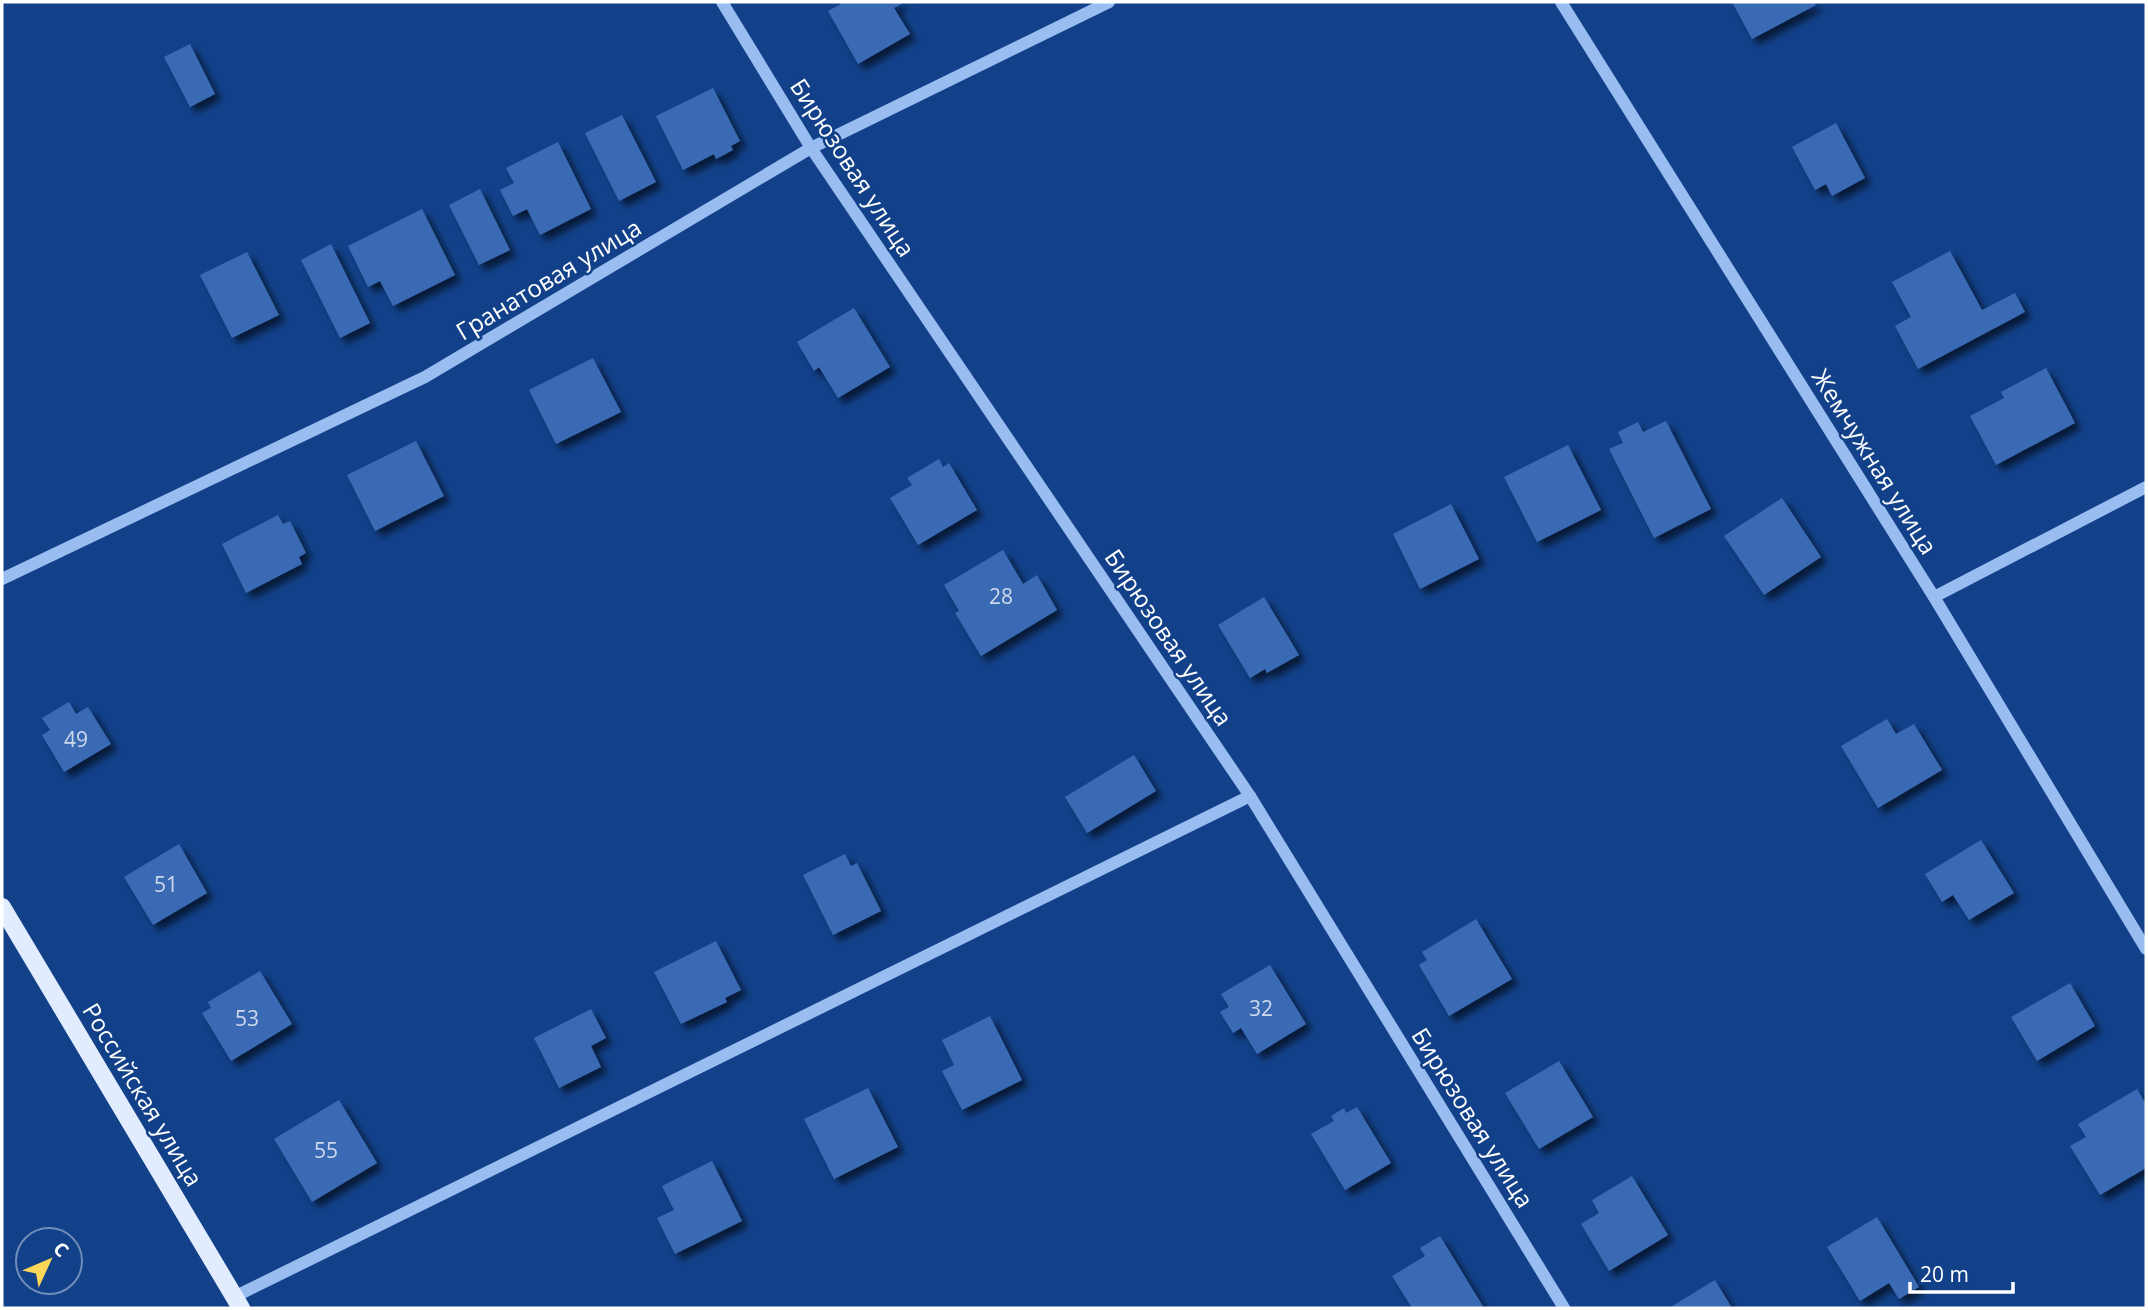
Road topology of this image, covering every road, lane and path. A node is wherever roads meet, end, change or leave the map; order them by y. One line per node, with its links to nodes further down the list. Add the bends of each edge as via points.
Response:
1 (722, 2): 4 (street, Бирюзовая улица)
2 (1109, 2): 4 (street, Гранатовая улица)
3 (1561, 2): 7 (street, Жемчужная улица)
4 (811, 148): 6 (street, Гранатовая улица, via 425,377); 8 (street, Бирюзовая улица)
5 (2146, 487): 7 (street)
6 (2, 579)
7 (1934, 597): 10 (street, Жемчужная улица)
8 (1250, 796): 11 (street); 12 (street, Бирюзовая улица)
9 (2, 907): 11 (main road, Российская улица)
10 (2146, 949)
11 (237, 1303)
12 (1564, 1308)

